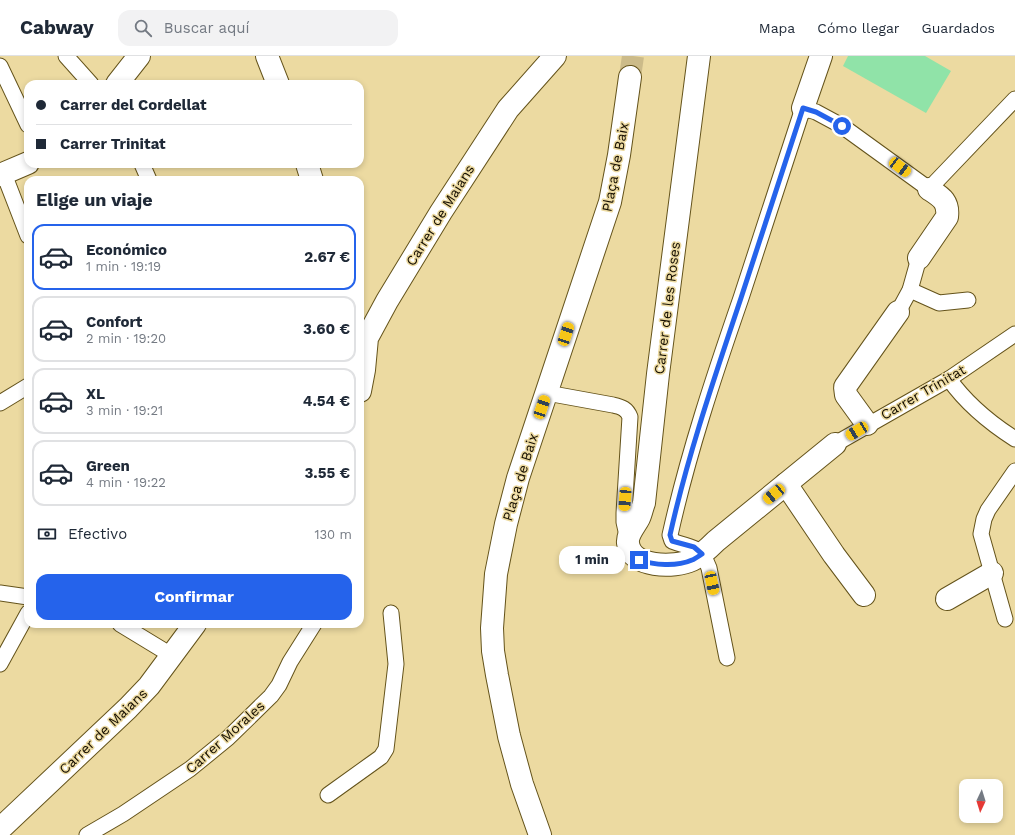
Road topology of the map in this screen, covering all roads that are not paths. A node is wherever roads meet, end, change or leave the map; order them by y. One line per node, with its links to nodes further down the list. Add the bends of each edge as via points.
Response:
1 (66, 56): 9 (lane)
2 (139, 56): 10 (street)
3 (267, 56): 11 (street)
4 (555, 56): 23 (street, Carrer de Maians, via 508,109 387,301)
5 (699, 56): 34 (street, Carrer de les Roses, via 644,503 632,530)
6 (821, 56): 13 (street)
7 (0, 66): 14 (lane)
8 (630, 77): 27 (street, Plaça de Baix, via 620,156 610,202)
9 (87, 80)
10 (120, 80)
11 (276, 80)
12 (1015, 99): 17 (lane)
13 (803, 108): 17 (lane, via 842,126); 35 (lane, via 722,351 670,535 672,541 694,547)
14 (24, 117)
15 (24, 165): 16 (street)
16 (2, 174): 18 (lane)
17 (929, 188): 19 (street, via 946,203 947,217)
18 (24, 226)
19 (919, 258): 20 (lane)
20 (910, 290): 21 (lane, via 939,303); 22 (lane)
21 (968, 300)
22 (898, 312): 29 (street, via 845,387 846,395)
23 (364, 327)
24 (1015, 334): 25 (lane, Carrer Trinitat)
25 (949, 379): 29 (lane, Carrer Trinitat); 30 (lane, via 966,400)
26 (24, 388): 28 (lane)
27 (547, 393): 34 (lane, via 613,405 628,412 630,417 624,522); 53 (street, Plaça de Baix, via 518,478 506,524 496,574 492,628 496,675 509,736)
28 (0, 403)
29 (867, 424): 31 (lane, Carrer Trinitat)
30 (1015, 439)
31 (835, 444): 33 (street, Carrer Trinitat)
32 (1015, 471): 36 (lane, via 988,510 982,528 982,540)
33 (786, 484): 35 (street, Carrer Trinitat); 38 (street)
34 (630, 548): 35 (street, Carrer Trinitat, via 639,560 648,563 669,564 692,560)
35 (702, 554): 48 (lane, via 709,568)
36 (992, 573): 40 (street); 42 (lane)
37 (0, 593): 39 (lane)
38 (864, 595)
39 (24, 596)
40 (947, 599)
41 (392, 613): 50 (lane, via 396,664 386,749 381,757)
42 (1005, 618)
43 (24, 620): 49 (lane)
44 (127, 628): 47 (lane)
45 (192, 628): 47 (street, Carrer de Maians)
46 (311, 628): 52 (lane, Carrer Morales, via 271,696 228,738 190,770)
47 (171, 655): 51 (street, Carrer de Maians, via 149,686 128,708)
48 (728, 658)
49 (0, 664)
50 (328, 795)
51 (0, 829)
52 (87, 835)
53 (540, 835)

